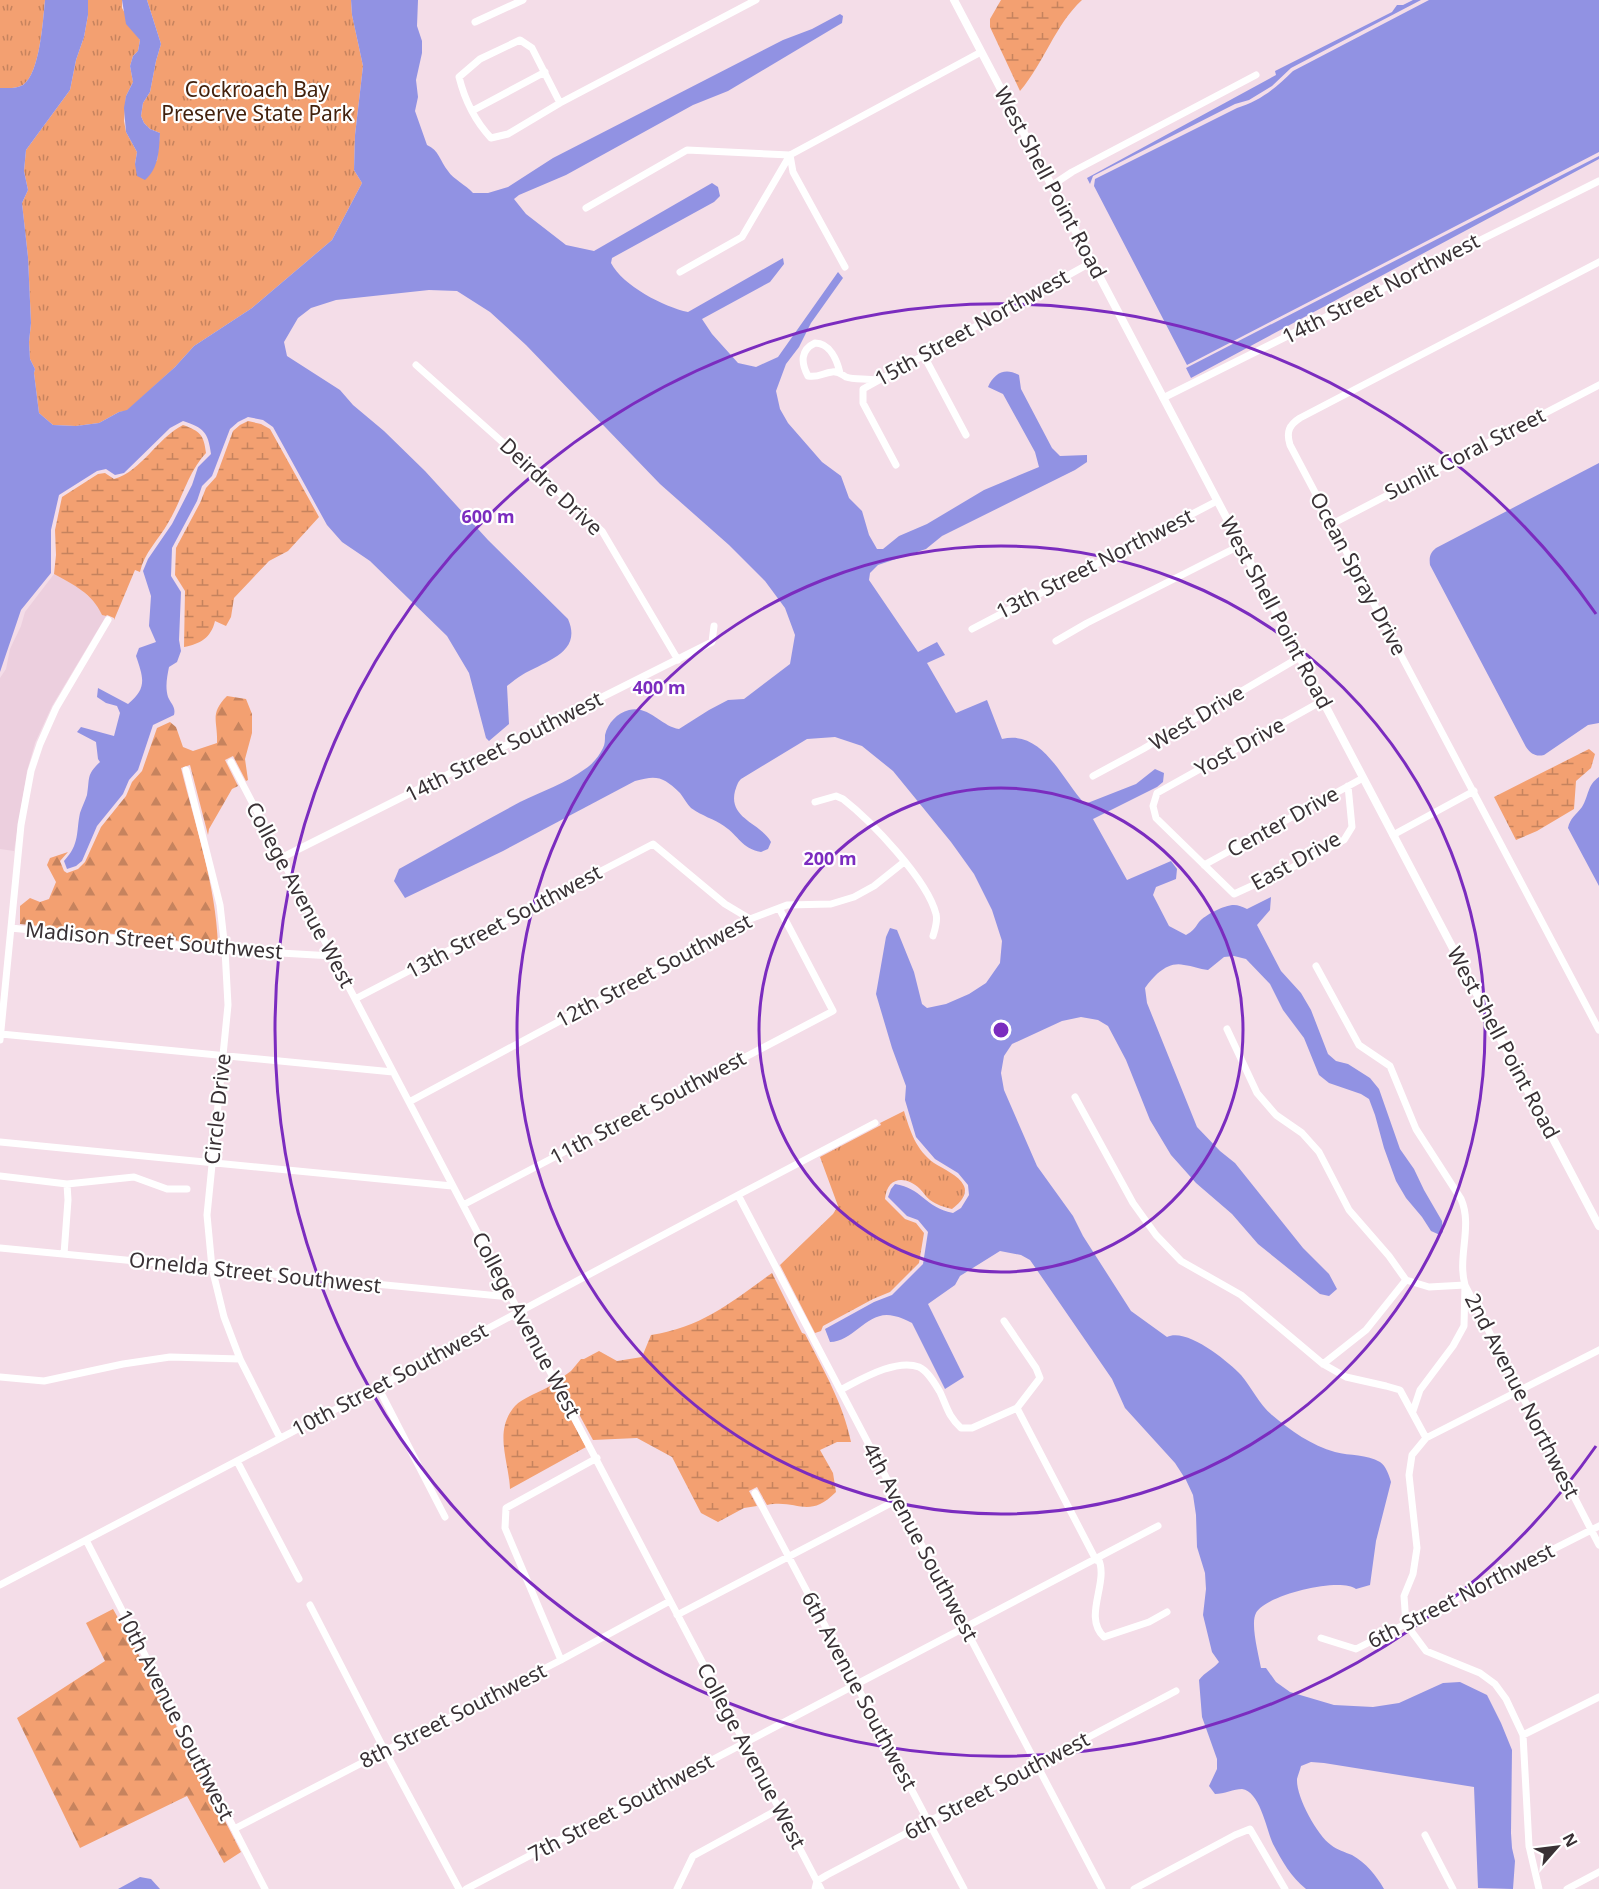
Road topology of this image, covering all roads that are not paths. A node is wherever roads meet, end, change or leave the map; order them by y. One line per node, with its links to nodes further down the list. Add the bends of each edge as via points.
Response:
1 (523, 0): 4 (street)
2 (756, 0): 8 (street)
3 (954, 0): 5 (street, West Shell Point Road)
4 (475, 22)
5 (981, 52): 10 (street); 12 (street, West Shell Point Road)
6 (545, 72): 8 (street); 9 (street); 9 (street, via 532,48 520,40 480,59 459,77)
7 (1256, 75): 12 (street)
8 (560, 103): 9 (street, via 508,134 491,138)
9 (472, 111)
10 (790, 155): 14 (street, via 687,150); 17 (street, via 793,172); 18 (street, via 742,237)
11 (1597, 182): 13 (street); 24 (street, 14th Street Northwest)
12 (1051, 186): 15 (street, West Shell Point Road)
13 (1599, 191)
14 (586, 208)
15 (1092, 262): 19 (street, 15th Street Northwest); 24 (street, West Shell Point Road)
16 (1599, 262): 28 (street, Ocean Spray Drive, via 1291,424 1287,435 1290,445)
17 (845, 267)
18 (680, 272)
19 (924, 356): 22 (street, 15th Street Northwest); 25 (street)
20 (416, 365): 35 (street, Deirdre Drive, via 602,531)
21 (840, 373): 21 (street, via 808,376 803,368 807,348 815,343 824,345 835,358); 22 (street, via 848,378)
22 (876, 380): 26 (street, 15th Street Northwest, via 863,389 863,403)
23 (1599, 385): 28 (street, Sunlit Coral Street)
24 (1163, 398): 27 (street, West Shell Point Road)
25 (966, 435)
26 (896, 465)
27 (1217, 501): 29 (street, West Shell Point Road); 32 (street, 13th Street Northwest)
28 (1332, 524): 42 (street, Ocean Spray Drive)
29 (1241, 544): 33 (street); 34 (street, West Shell Point Road)
30 (108, 620): 50 (street, via 39,744 21,825)
31 (714, 626): 35 (street, 14th Street Southwest, via 712,642)
32 (972, 629)
33 (1056, 641)
34 (1300, 657): 36 (street, West Shell Point Road); 39 (street, West Drive)
35 (678, 660): 45 (street, 14th Street Southwest)
36 (1322, 701): 40 (street, West Shell Point Road); 47 (street, Yost Drive, via 1157,793 1153,806 1156,818)
37 (231, 762): 45 (street, College Avenue West)
38 (186, 770): 52 (street, Circle Drive, via 220,905)
39 (1093, 776)
40 (1363, 778): 41 (street, Center Drive); 44 (street, West Shell Point Road)
41 (1348, 786): 47 (street, Center Drive); 47 (street, East Drive, via 1352,827 1344,840 1234,894)
42 (1474, 791): 44 (street); 57 (street, Ocean Spray Drive)
43 (815, 802): 46 (street, via 836,796 843,799)
44 (1393, 835): 73 (street, West Shell Point Road)
45 (281, 858): 53 (street, College Avenue West)
46 (904, 862): 48 (street, 12th Street Southwest, via 854,897 831,904); 51 (street, via 932,902 937,920)
47 (1204, 865)
48 (779, 908): 49 (street, 12th Street Southwest); 72 (street, 11th Street Southwest, via 833,1011)
49 (750, 919): 55 (street, 13th Street Southwest, via 724,904 653,844); 63 (street, 12th Street Southwest)
50 (11, 928): 52 (street, Madison Street Southwest); 58 (street)
51 (933, 936)
52 (225, 950): 53 (street, Madison Street Southwest); 60 (street, Circle Drive, via 228,1005)
53 (333, 956): 55 (street, College Avenue West)
54 (1316, 966): 78 (street, 2nd Avenue Northwest, via 1359,1045 1390,1066 1416,1129 1461,1199 1466,1210 1462,1273)
55 (355, 999): 61 (street, College Avenue West)
56 (1227, 1029): 77 (street, via 1257,1093 1319,1152 1349,1210)
57 (1599, 1030)
58 (1, 1034): 59 (street); 60 (street)
59 (0, 1040)
60 (224, 1056): 61 (street); 66 (street, Circle Drive)
61 (393, 1072): 63 (street, College Avenue West)
62 (1075, 1097): 84 (street, via 1133,1203 1156,1235 1181,1261 1241,1295)
63 (409, 1102): 69 (street, College Avenue West)
64 (875, 1124): 71 (street, 10th Street Southwest)
65 (0, 1142): 66 (street)
66 (211, 1162): 69 (street); 76 (street, Circle Drive, via 207,1215)
67 (0, 1176): 68 (street)
68 (67, 1184): 70 (street, via 134,1177 167,1189); 75 (street)
69 (452, 1186): 72 (street, College Avenue West)
70 (187, 1189)
71 (738, 1195): 80 (street, 10th Street Southwest); 87 (street, 4th Avenue Southwest)
72 (463, 1205): 79 (street, College Avenue West)
73 (1599, 1226)
74 (0, 1248): 75 (street, Ornelda Street Southwest)
75 (64, 1254): 76 (street, Ornelda Street Southwest)
76 (212, 1268): 79 (street, Ornelda Street Southwest); 83 (street, Circle Drive)
77 (1406, 1280): 78 (street, via 1429,1287); 84 (street, via 1366,1330)
78 (1465, 1285): 88 (street, 2nd Avenue Northwest); 90 (street, via 1464,1326 1420,1390)
79 (511, 1297): 80 (street, College Avenue West)
80 (518, 1312): 86 (street, 10th Street Southwest); 93 (street, College Avenue West)
81 (1004, 1321): 89 (street, via 1040,1378)
82 (1599, 1350): 88 (street)
83 (240, 1359): 85 (street, via 170,1357 44,1381); 91 (street, Circle Drive)
84 (1323, 1364): 90 (street, via 1346,1377 1400,1390)
85 (0, 1377)
86 (378, 1388): 91 (street, 10th Street Southwest); 97 (street)
87 (840, 1390): 89 (street, via 877,1371 918,1367 927,1372 951,1419 961,1428 972,1428); 96 (street, 4th Avenue Southwest)
88 (1519, 1392): 92 (street); 100 (street, 2nd Avenue Northwest)
89 (1017, 1408): 104 (street)
90 (1413, 1411): 92 (street)
91 (280, 1438): 94 (street, 10th Street Southwest)
92 (1426, 1438): 111 (street, via 1412,1455 1410,1465 1417,1548 1404,1596)
93 (597, 1458): 107 (street, College Avenue West); 114 (street, via 506,1508 505,1528)
94 (237, 1461): 101 (street, 10th Street Southwest); 105 (street)
95 (755, 1493): 103 (street, 6th Avenue Southwest)
96 (897, 1500): 103 (street); 112 (street, 4th Avenue Southwest)
97 (446, 1517)
98 (1158, 1526): 104 (street, 7th Street Southwest)
99 (1599, 1526): 100 (street, 6th Street Northwest)
100 (1591, 1530): 102 (street, 2nd Avenue Northwest); 111 (street, 6th Street Northwest)
101 (86, 1540): 106 (street, 10th Street Southwest); 124 (street, 10th Avenue Southwest)
102 (1599, 1545)
103 (789, 1557): 110 (street); 115 (street, 6th Avenue Southwest)
104 (1097, 1559): 109 (street, via 1101,1568 1096,1622 1104,1636); 112 (street, 7th Street Southwest)
105 (299, 1579)
106 (0, 1585)
107 (670, 1601): 110 (street, College Avenue West); 114 (street, 8th Street Southwest)
108 (310, 1605): 120 (street)
109 (1167, 1612)
110 (677, 1615): 119 (street, College Avenue West)
111 (1406, 1624): 113 (street, 6th Street Northwest, via 1356,1649); 118 (street, via 1426,1652 1479,1673 1495,1684)
112 (966, 1628): 115 (street, 7th Street Southwest); 121 (street, 4th Avenue Southwest)
113 (1321, 1638)
114 (561, 1660): 120 (street, 8th Street Southwest)
115 (856, 1685): 119 (street, 7th Street Southwest); 123 (street, 6th Avenue Southwest)
116 (1176, 1691): 121 (street, 6th Street Southwest)
117 (1599, 1697): 118 (street)
118 (1523, 1735): 138 (street, via 1529,1846)
119 (744, 1743): 122 (street, College Avenue West); 130 (street, 7th Street Southwest)
120 (384, 1751): 124 (street, 8th Street Southwest); 129 (street)
121 (1037, 1765): 123 (street, 6th Street Southwest); 134 (street, 4th Avenue Southwest)
122 (779, 1809): 127 (street, College Avenue West); 131 (street, via 693,1856)
123 (928, 1822): 127 (street, 6th Street Southwest); 133 (street, 6th Avenue Southwest)
124 (234, 1829): 128 (street, 10th Avenue Southwest)
125 (1425, 1835): 137 (street)
126 (1599, 1872): 139 (street)
127 (816, 1885): 132 (street, College Avenue West)
128 (266, 1889)
129 (459, 1889)
130 (466, 1889)
131 (677, 1889)
132 (821, 1889)
133 (964, 1889)
134 (1102, 1889)
135 (1134, 1889): 136 (street, via 1250,1829)
136 (1285, 1889)
137 (1453, 1889)
138 (1539, 1889)
139 (1567, 1889)

